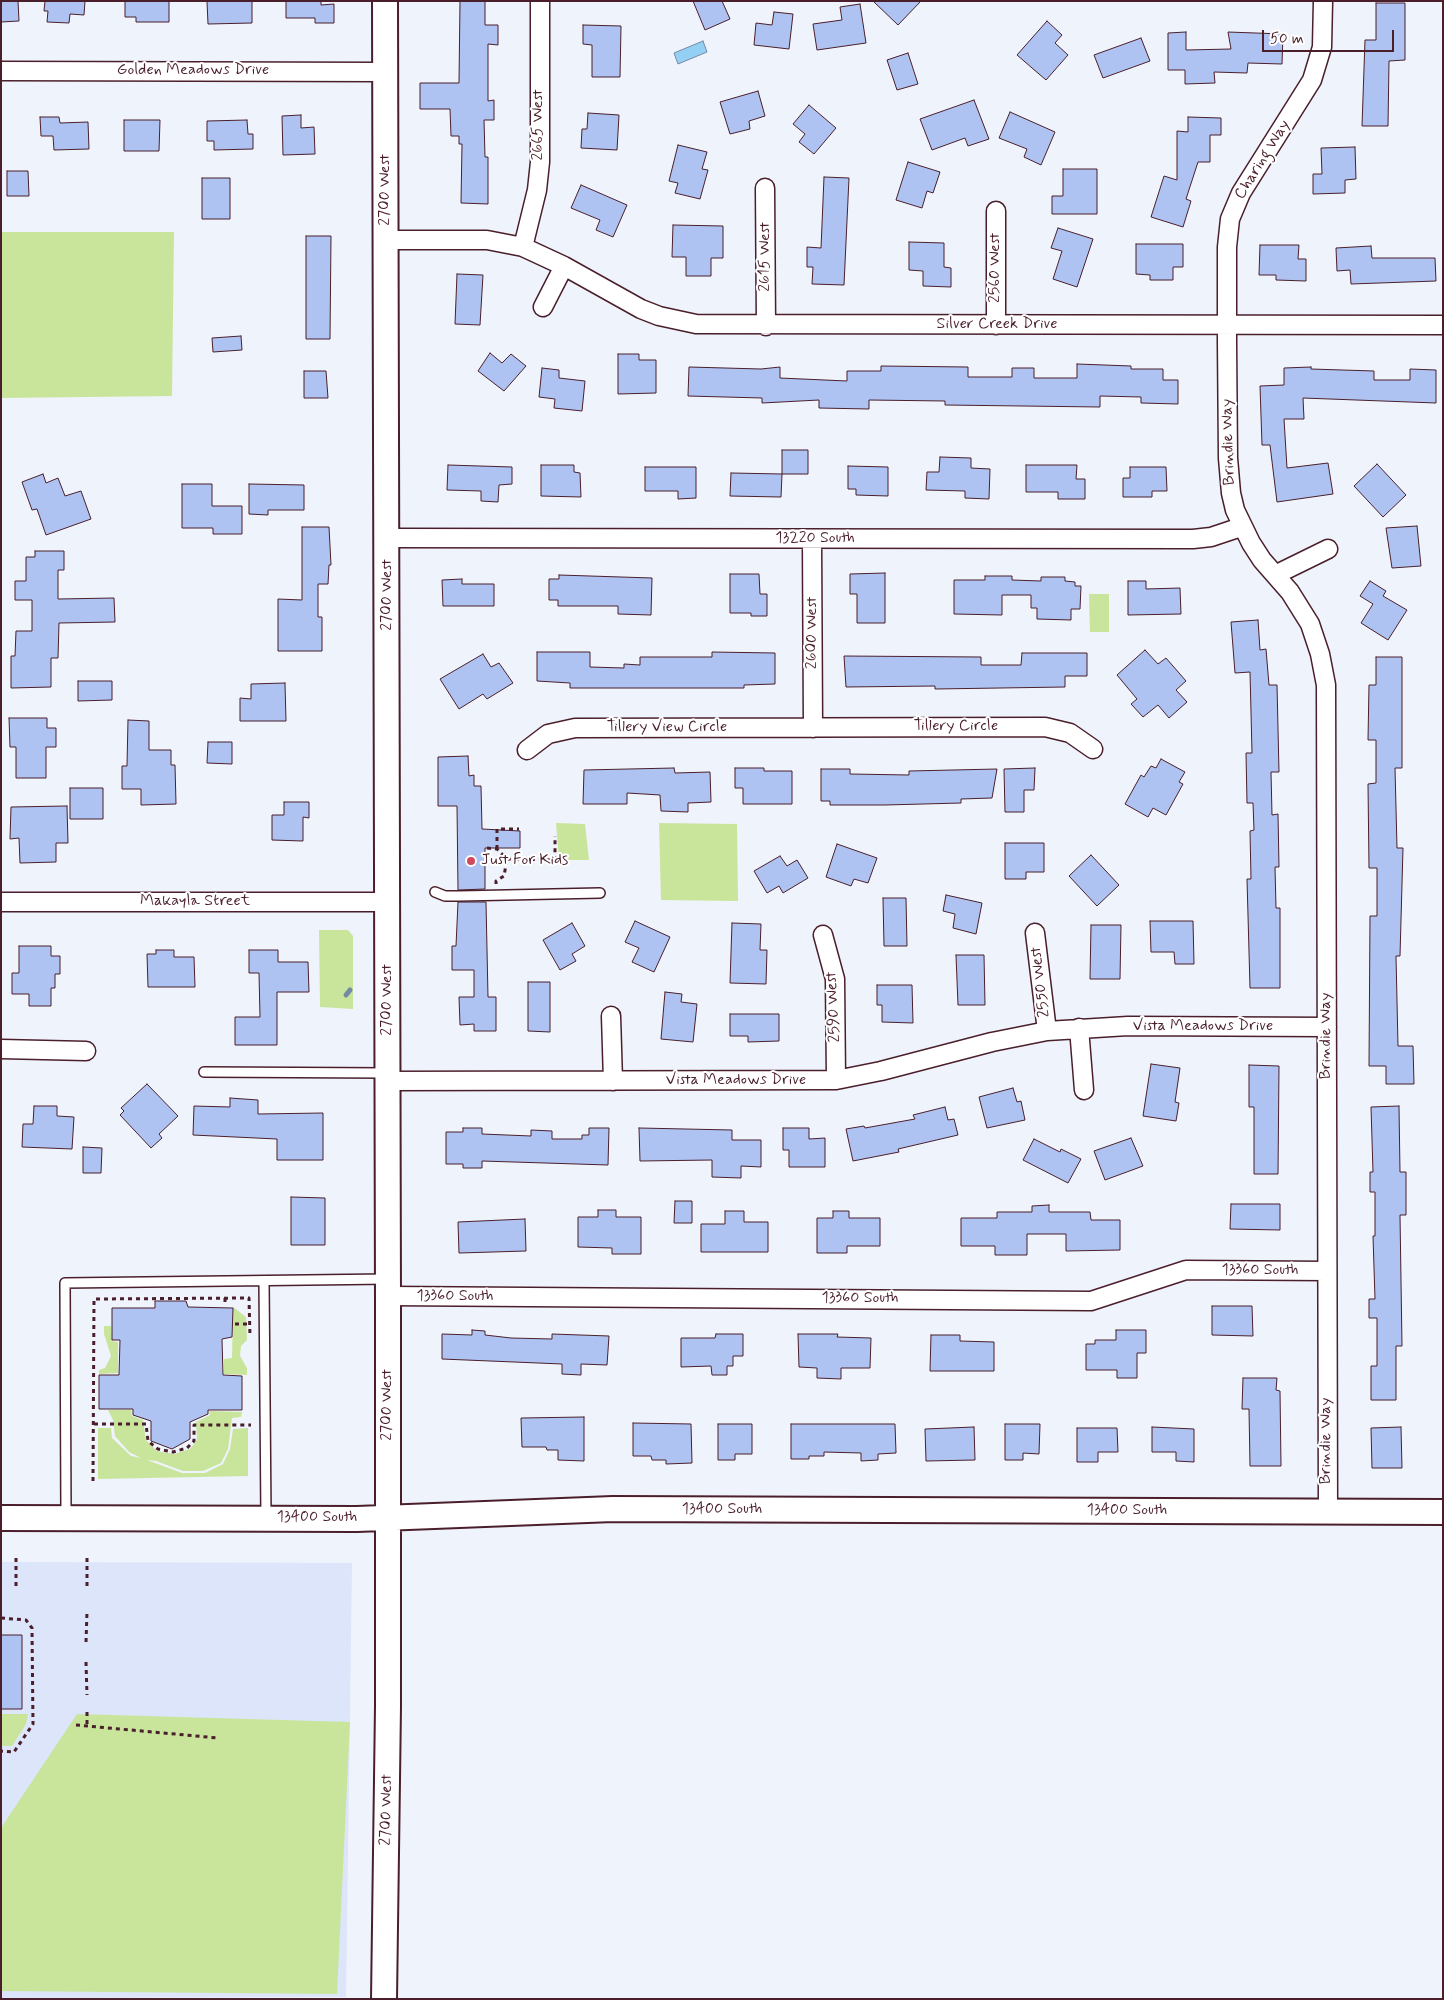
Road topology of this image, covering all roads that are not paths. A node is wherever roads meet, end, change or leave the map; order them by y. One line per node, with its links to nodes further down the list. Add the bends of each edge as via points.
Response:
1 (385, 1): 5 (main road, 2700 West)
2 (540, 1): 9 (street, 2665 West, via 540,162 537,190)
3 (1324, 1): 14 (street, Charing Way, via 1322,47 1312,80 1234,206 1228,233)
4 (1, 71): 5 (street, Golden Meadows Drive)
5 (385, 72): 8 (main road, 2700 West)
6 (766, 188): 13 (street, 2615 West)
7 (996, 210): 12 (street, 2560 West)
8 (386, 240): 9 (street, Silver Creek Drive, via 488,240); 17 (main road, 2700 West)
9 (523, 247): 10 (street, Silver Creek Drive)
10 (564, 266): 11 (street); 13 (street, Silver Creek Drive, via 624,301 659,316 696,324)
11 (543, 306)
12 (996, 325): 13 (street, Silver Creek Drive); 14 (street, Silver Creek Drive)
13 (766, 326)
14 (1227, 326): 15 (street, Silver Creek Drive); 16 (street, Brindie Way, via 1229,475)
15 (1443, 326)
16 (1241, 526): 18 (street, 13220 South, via 1194,539); 20 (street, Brindie Way)
17 (388, 538): 18 (street, 13220 South); 27 (main road, 2700 West)
18 (812, 539): 21 (street, 2600 West)
19 (1328, 549): 20 (street)
20 (1275, 575): 31 (street, Brindie Way, via 1306,618 1316,639 1324,670)
21 (814, 728): 22 (street, Tillery Circle, via 1045,727 1070,733); 23 (street, Tillery View Circle, via 575,728 548,734)
22 (1093, 749)
23 (527, 750)
24 (435, 892): 25 (lane, via 445,896)
25 (600, 893)
26 (1, 902): 27 (street, Makayla Street)
27 (388, 902): 37 (main road, 2700 West)
28 (1034, 933): 33 (street, 2550 West)
29 (823, 935): 38 (street, 2590 West, via 835,979)
30 (611, 1016): 39 (street)
31 (1327, 1027): 32 (street, Vista Meadows Drive); 41 (street, Brindie Way)
32 (1079, 1028): 33 (street, Vista Meadows Drive); 40 (street)
33 (1047, 1032): 38 (street, Vista Meadows Drive)
34 (1, 1049): 35 (street)
35 (86, 1052)
36 (204, 1072): 37 (lane)
37 (388, 1077): 39 (street, Vista Meadows Drive); 43 (main road, 2700 West)
38 (836, 1080): 39 (street, Vista Meadows Drive)
39 (613, 1081)
40 (1084, 1090)
41 (1327, 1271): 43 (street, 13360 South, via 1186,1270 1091,1300); 44 (street, Brindie Way)
42 (264, 1282): 43 (lane); 48 (lane, via 65,1283); 49 (lane)
43 (388, 1288): 46 (main road, 2700 West)
44 (1328, 1511): 45 (main road, 13400 South); 46 (main road, 13400 South, via 613,1509)
45 (1443, 1512)
46 (387, 1517): 49 (main road, 13400 South); 50 (main road, 2700 West)
47 (1, 1518): 48 (main road, 13400 South)
48 (66, 1518): 49 (main road, 13400 South)
49 (266, 1518)
50 (384, 1999)

